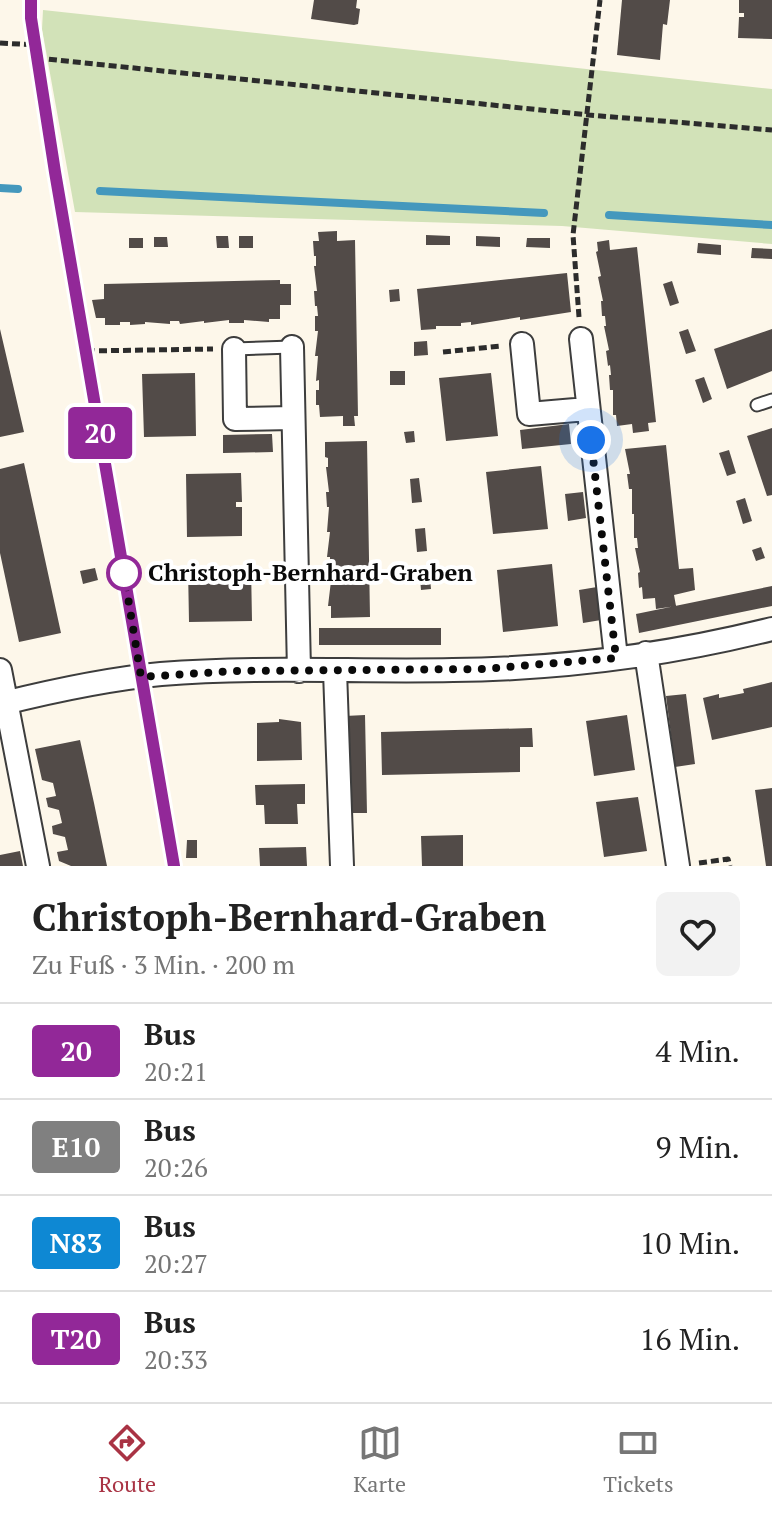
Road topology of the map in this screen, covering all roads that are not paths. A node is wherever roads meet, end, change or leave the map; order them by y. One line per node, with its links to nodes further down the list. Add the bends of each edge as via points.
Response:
1 (581, 339): 7 (street)
2 (522, 344): 7 (street, via 529,414)
3 (292, 347): 4 (lane); 8 (street)
4 (234, 349): 8 (street, via 235,419)
5 (772, 400): 6 (lane)
6 (757, 405)
7 (587, 409): 11 (street)
8 (292, 418): 13 (street)
9 (772, 629): 10 (street)
10 (646, 653): 11 (street); 16 (street)
11 (616, 658): 14 (street, via 512,668)
12 (0, 670): 15 (street)
13 (299, 671): 14 (street); 15 (street, via 141,677)
14 (335, 671): 18 (street)
15 (4, 703): 17 (street)
16 (688, 865)
17 (38, 866)
18 (342, 866)

